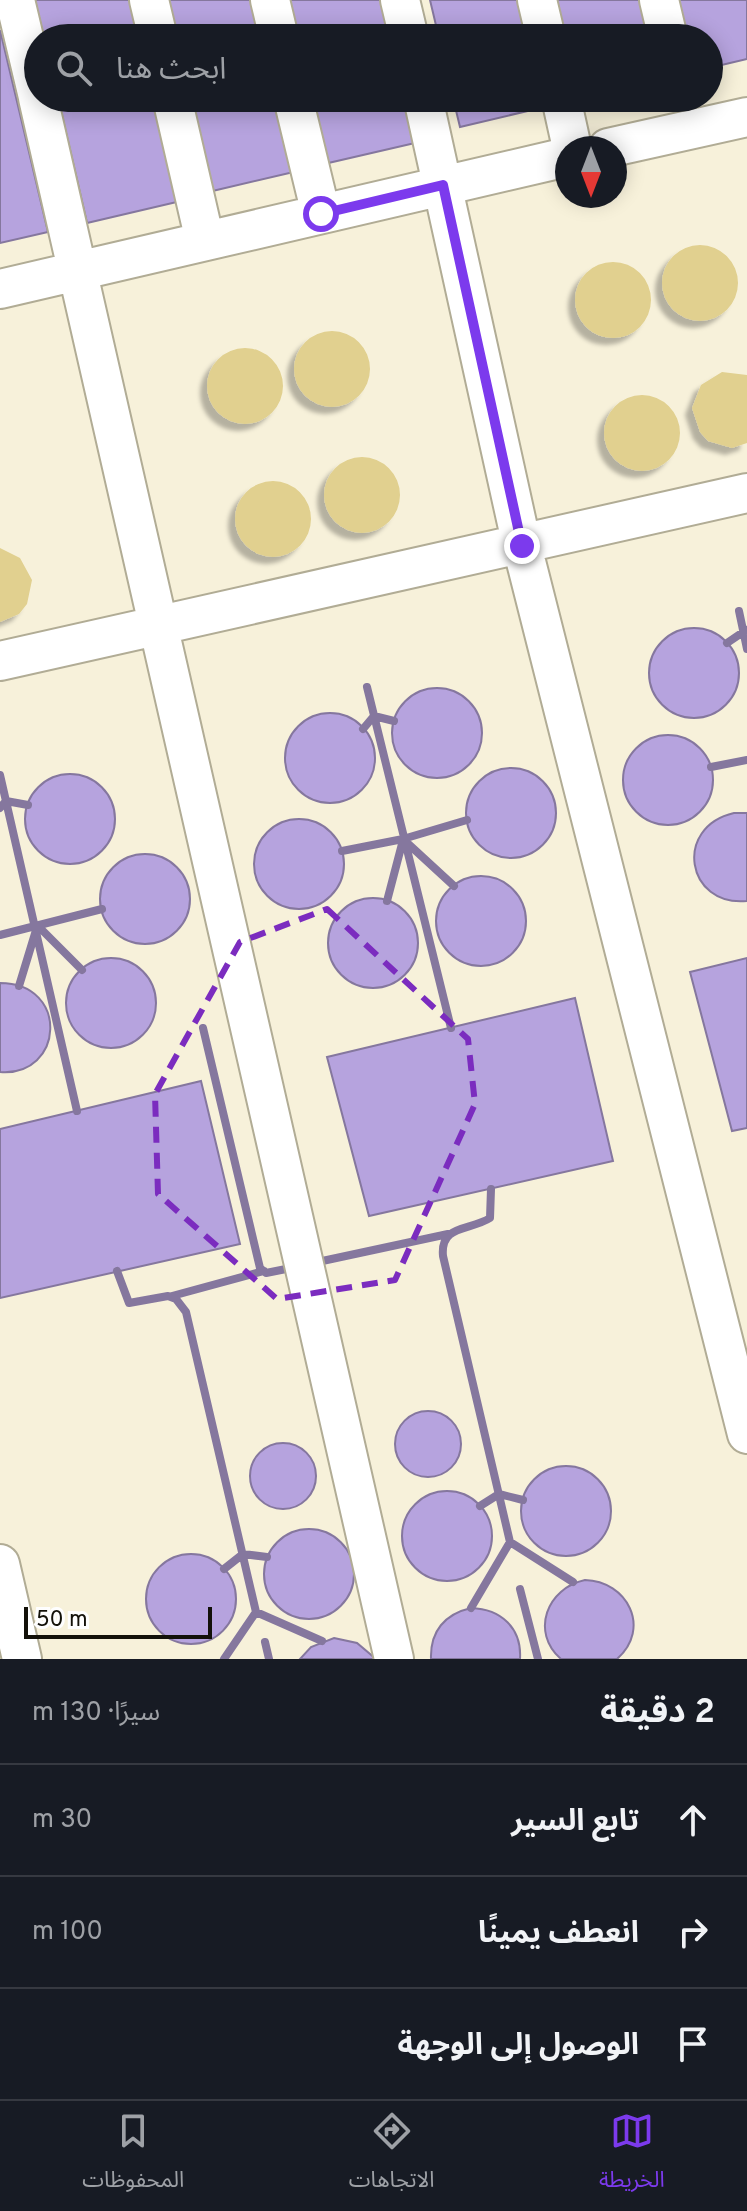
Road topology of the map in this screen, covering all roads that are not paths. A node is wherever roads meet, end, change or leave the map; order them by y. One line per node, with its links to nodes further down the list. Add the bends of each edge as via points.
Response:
1 (15, 0): 12 (lane)
2 (149, 0): 7 (lane)
3 (270, 0): 8 (lane)
4 (400, 0): 9 (lane)
5 (537, 0): 10 (lane)
6 (659, 0): 11 (lane)
7 (155, 24)
8 (276, 24)
9 (406, 24)
10 (543, 24)
11 (665, 24)
12 (24, 38)
13 (42, 112): 26 (lane)
14 (175, 112): 25 (lane)
15 (296, 112): 24 (lane)
16 (426, 112): 23 (lane)
17 (564, 112): 20 (lane)
18 (686, 114): 19 (lane); 21 (lane)
19 (747, 117)
20 (569, 136)
21 (627, 140)
22 (555, 160): 23 (lane)
23 (443, 185): 24 (lane); 29 (lane)
24 (321, 214): 25 (lane)
25 (205, 241): 26 (lane)
26 (79, 271): 27 (lane); 30 (lane)
27 (0, 289)
28 (747, 493): 29 (lane)
29 (522, 546): 30 (lane); 32 (lane)
30 (157, 625): 31 (lane); 35 (lane)
31 (0, 661)
32 (747, 1434)
33 (0, 1564): 34 (lane)
34 (22, 1659)
35 (394, 1659)

